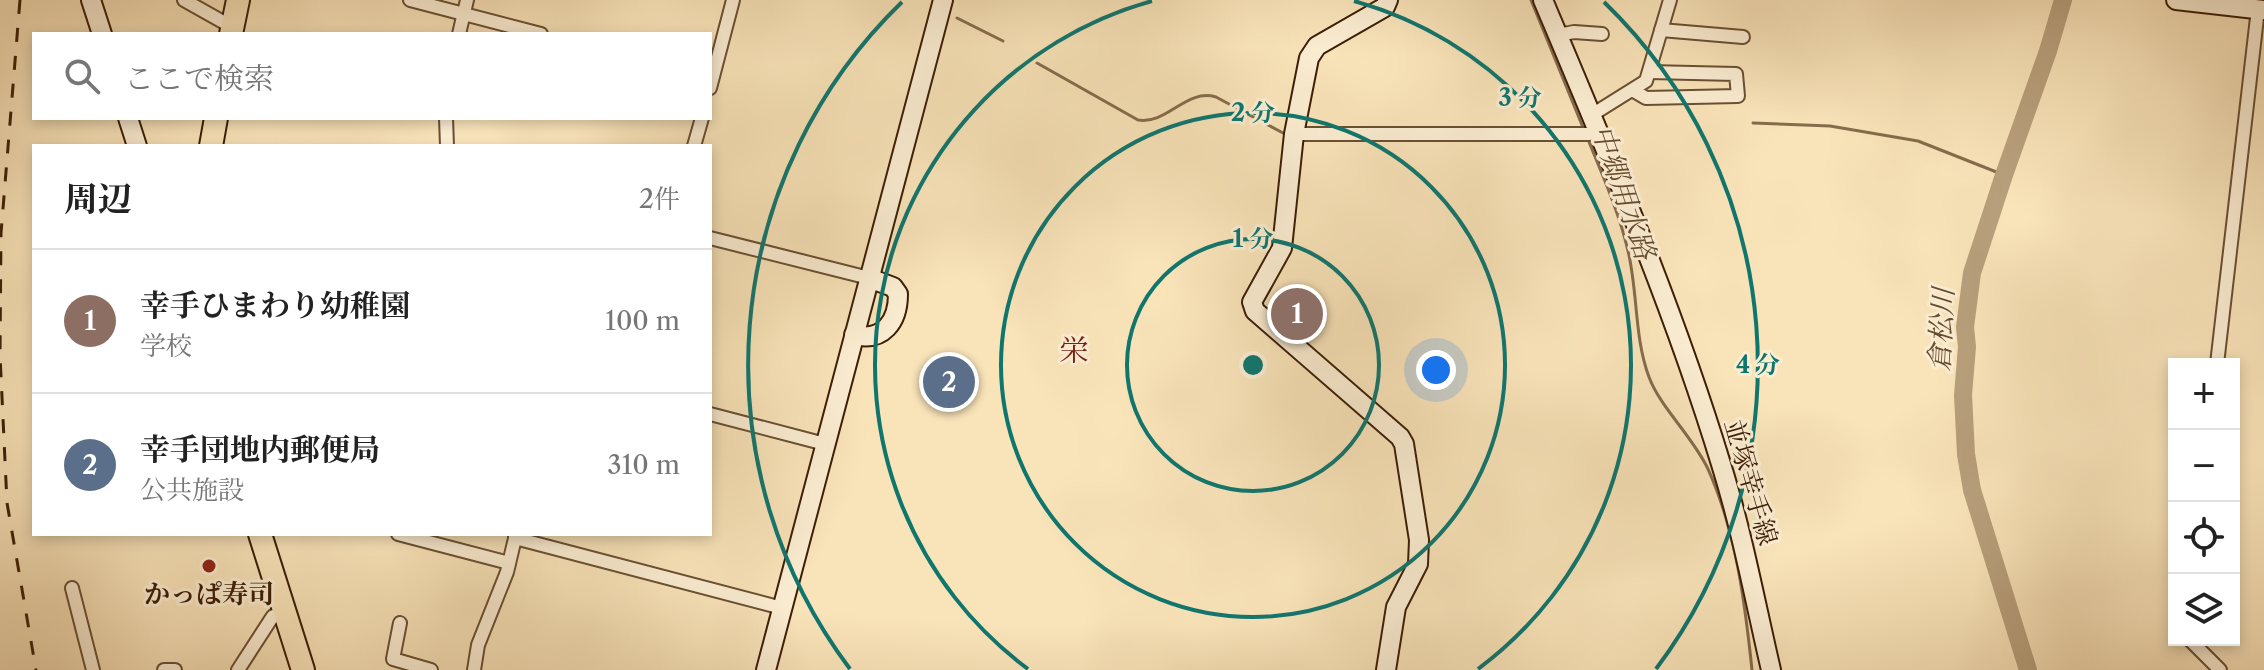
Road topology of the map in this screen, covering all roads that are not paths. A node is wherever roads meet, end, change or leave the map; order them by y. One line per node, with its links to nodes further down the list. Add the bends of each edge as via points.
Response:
1 (91, 0): 16 (street)
2 (184, 0): 14 (street)
3 (238, 0): 14 (highway)
4 (410, 0): 11 (street)
5 (733, 0): 23 (street)
6 (943, 0): 36 (street)
7 (1388, 0): 30 (street, via 1385,7 1317,46 1309,58)
8 (1543, 0): 20 (street, 並塚幸手線)
9 (1670, 0): 15 (street)
10 (2176, 0): 12 (street)
11 (465, 6): 13 (street); 17 (street)
12 (2261, 9): 38 (street)
13 (502, 29): 18 (street)
14 (232, 30)
15 (1661, 30): 21 (street); 22 (street)
16 (101, 32)
17 (459, 32)
18 (525, 32)
19 (1602, 34): 20 (street)
20 (1558, 35): 29 (street, 並塚幸手線)
21 (1743, 37)
22 (1649, 72): 24 (street); 24 (street, via 1736,74 1738,96 1646,98)
23 (712, 77)
24 (1634, 91): 29 (street)
25 (129, 120): 31 (street)
26 (216, 120): 32 (highway)
27 (446, 120): 33 (street)
28 (701, 120): 34 (street)
29 (1593, 124): 30 (street, via 1589,134); 59 (street, 並塚幸手線, via 1709,426)
30 (1294, 134): 58 (street, via 1282,248 1252,307 1404,444 1418,564 1391,605)
31 (136, 144)
32 (211, 144)
33 (447, 144)
34 (695, 144)
35 (712, 239): 36 (street)
36 (869, 278): 37 (street); 37 (street, via 893,287 898,294 896,310 880,334)
37 (854, 335): 40 (street)
38 (2218, 358)
39 (712, 415): 40 (street)
40 (825, 444): 46 (street)
41 (261, 536): 54 (highway)
42 (406, 536): 44 (street)
43 (516, 536): 44 (street); 46 (street)
44 (509, 563): 56 (street)
45 (72, 588): 50 (street)
46 (782, 608): 57 (street)
47 (273, 616): 53 (street)
48 (400, 623): 55 (street, via 393,659)
49 (2196, 646): 60 (street)
50 (93, 670)
51 (164, 670): 52 (street)
52 (175, 670)
53 (238, 670)
54 (303, 670)
55 (431, 670)
56 (474, 670)
57 (766, 670)
58 (1386, 670)
59 (1771, 670)
60 (2220, 670)

